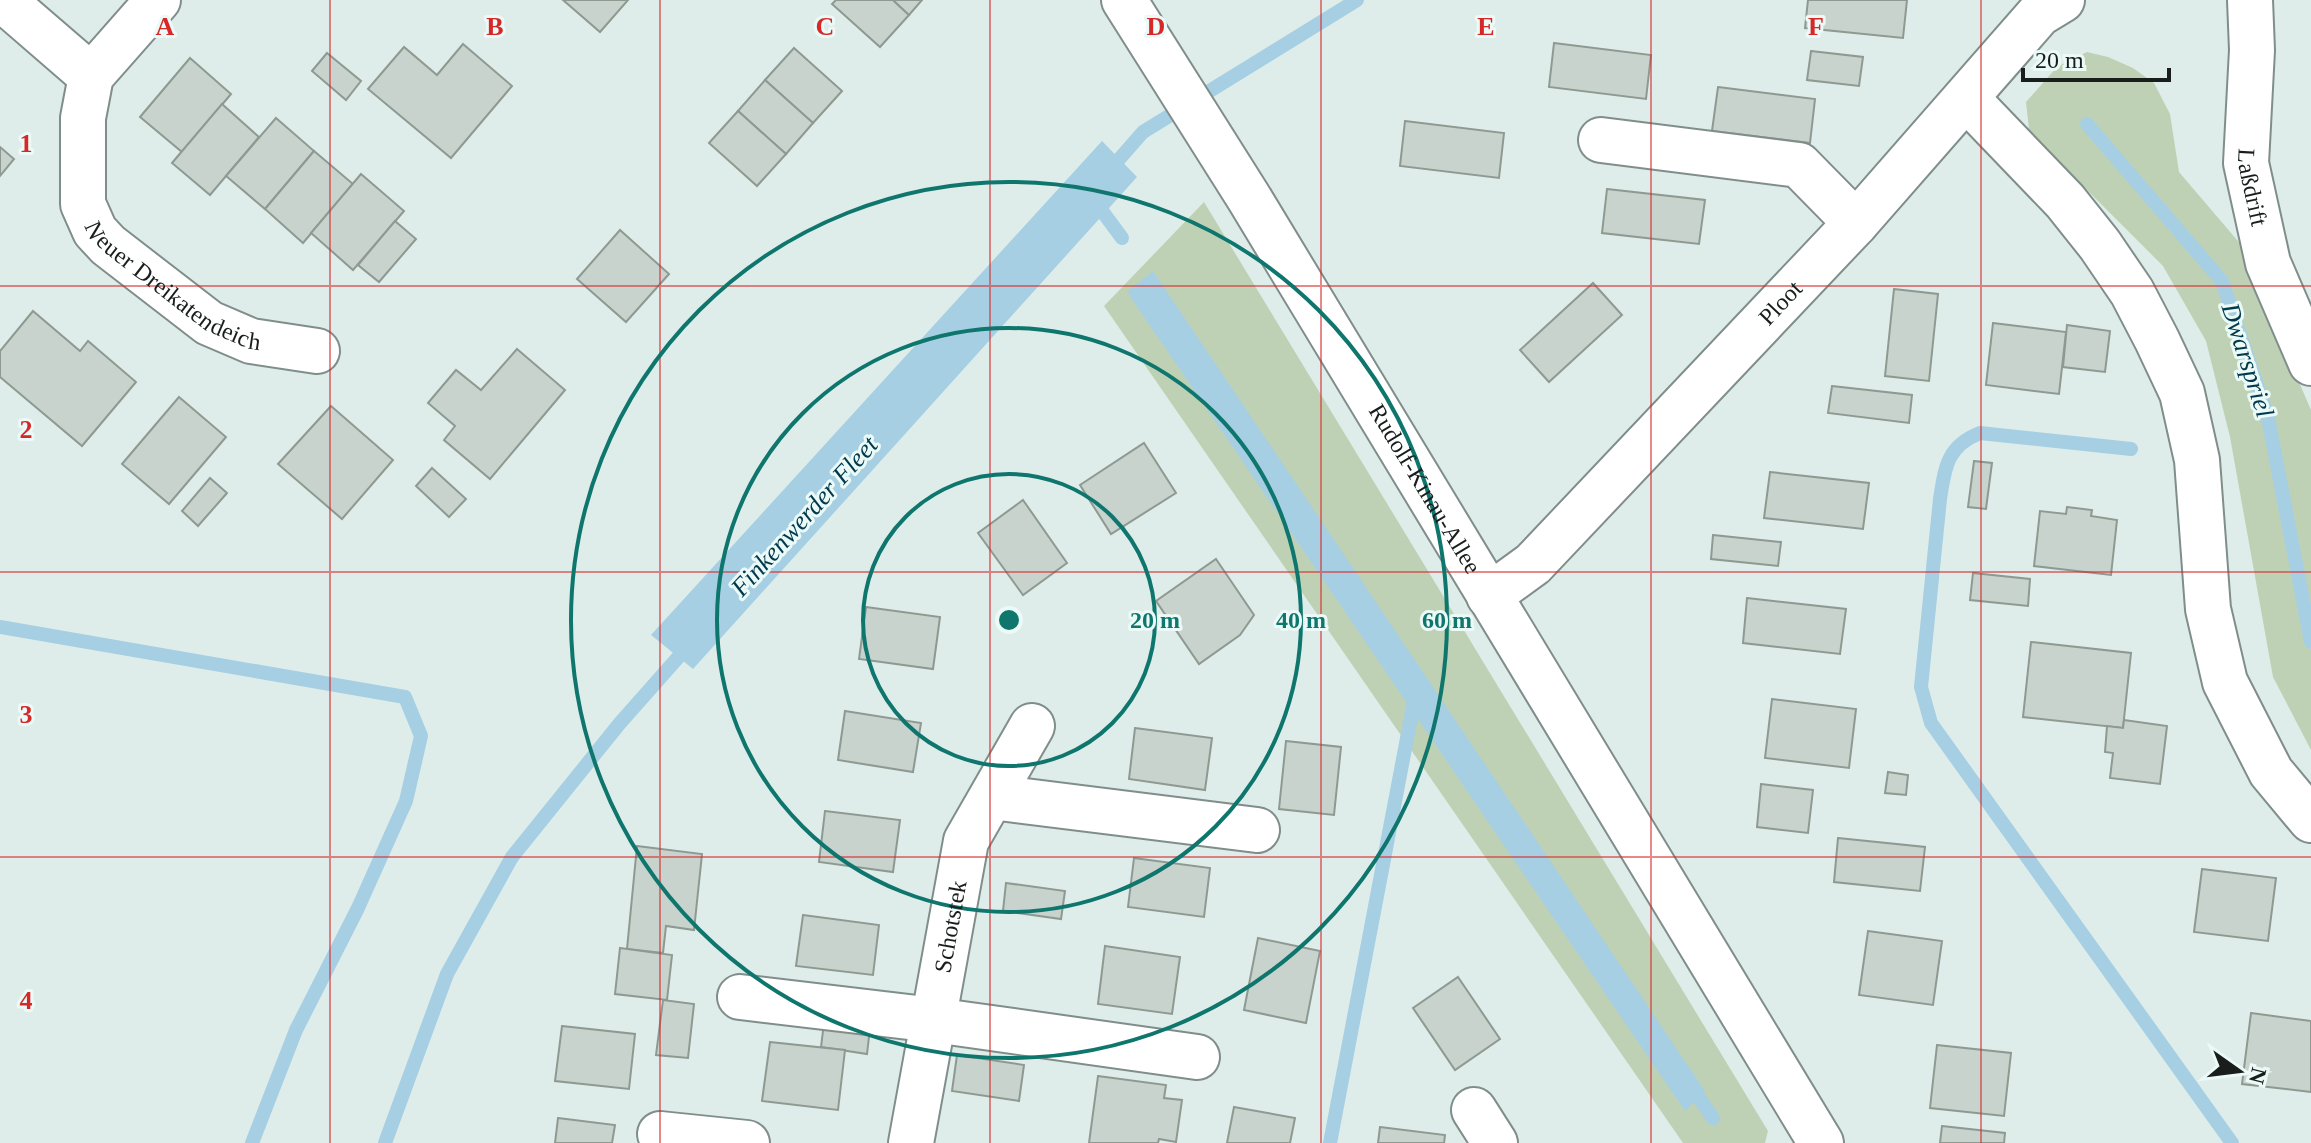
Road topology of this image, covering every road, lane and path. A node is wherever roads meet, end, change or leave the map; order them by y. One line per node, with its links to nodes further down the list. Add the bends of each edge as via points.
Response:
1 (3, 0): 6 (street)
2 (158, 0): 6 (street)
3 (1124, 0): 12 (street, Rudolf-Kinau-Allee)
4 (2062, 0): 7 (street, Ploot, via 2039,14)
5 (2250, 0): 11 (street, Laßdrift, via 2246,163 2268,263)
6 (91, 76): 10 (street, Neuer Dreikatendeich, via 82,167 83,204 95,231 209,323 251,341)
7 (1966, 98): 9 (street, Ploot); 15 (street, via 2100,245 2157,340 2182,393 2197,460 2208,609 2225,682 2271,772)
8 (1601, 140): 9 (street, via 1799,165)
9 (1856, 223): 12 (street, Ploot, via 1533,564)
10 (317, 351)
11 (2311, 363)
12 (1489, 596): 23 (street, Rudolf-Kinau-Allee)
13 (1032, 726): 14 (street, Schotstek)
14 (992, 797): 16 (street); 18 (street, Schotstek, via 966,841)
15 (2311, 820)
16 (1257, 830)
17 (740, 997): 18 (street)
18 (934, 1020): 19 (street); 22 (street, Schotstek)
19 (1197, 1057)
20 (660, 1134): 21 (street)
21 (747, 1143)
22 (911, 1143)
23 (1821, 1143)

